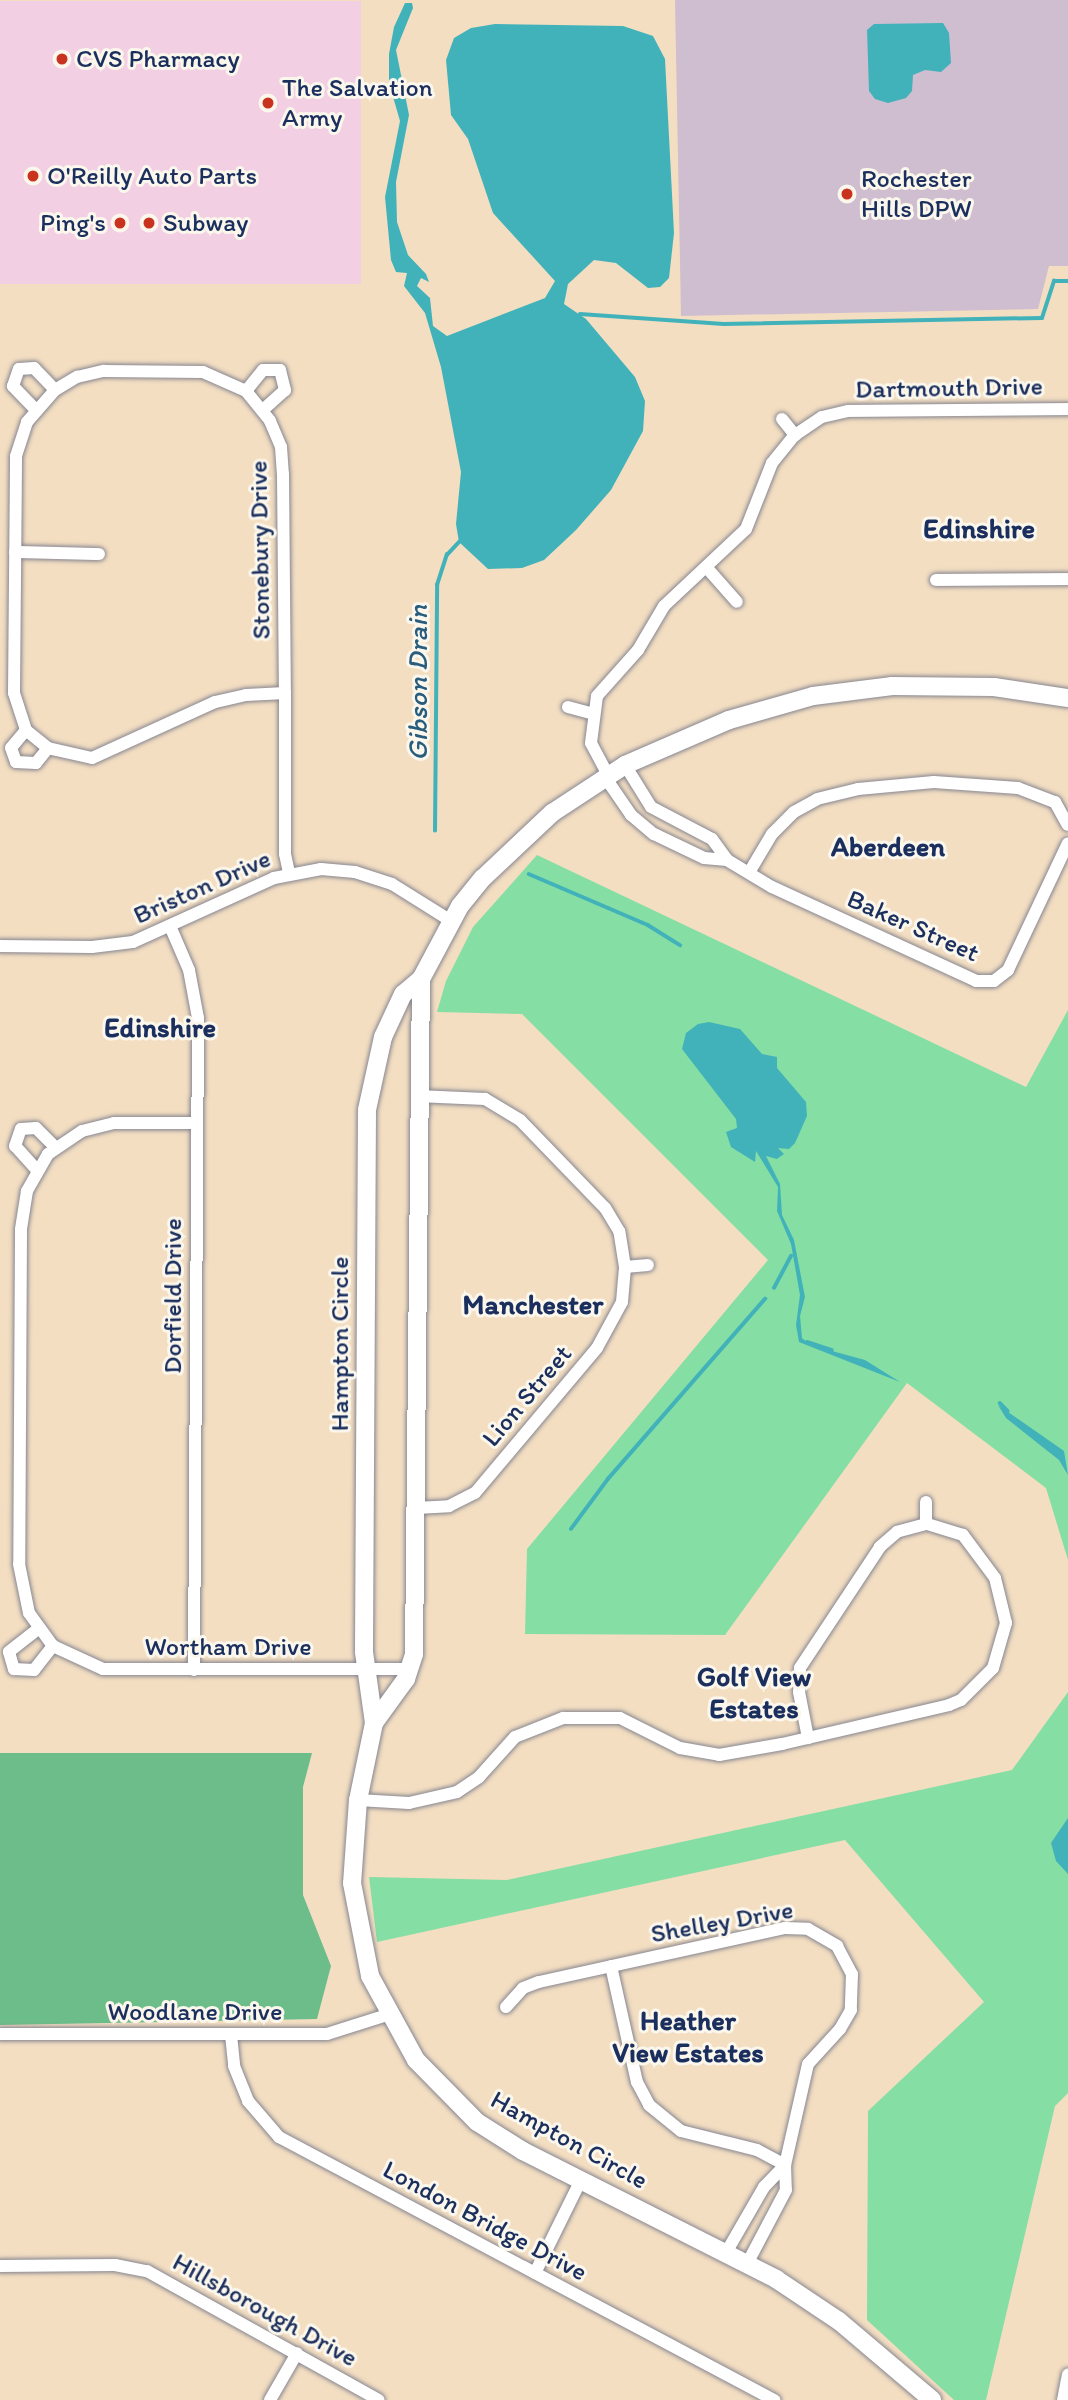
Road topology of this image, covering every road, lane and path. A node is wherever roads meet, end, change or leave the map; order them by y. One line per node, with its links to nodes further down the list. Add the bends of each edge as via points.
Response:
1 (55, 390): 2 (street, Stonebury Drive, via 77,377 115,370 202,372); 3 (street, Stonebury Drive); 3 (street, via 34,368 19,369 13,386)
2 (246, 391): 4 (street, Stonebury Drive); 4 (street, via 262,370 280,370 285,390)
3 (36, 409): 8 (street, Stonebury Drive, via 16,456)
4 (264, 409): 14 (street, Stonebury Drive, via 283,461)
5 (1068, 409): 7 (street, Dartmouth Drive, via 848,411 812,422)
6 (782, 419): 7 (street)
7 (794, 435): 10 (street, Dartmouth Drive, via 772,463 746,528)
8 (15, 552): 9 (street); 18 (street, Stonebury Drive, via 14,693)
9 (99, 554)
10 (707, 568): 13 (street); 17 (street, Dartmouth Drive, via 664,606 638,650 602,686)
11 (1068, 579): 12 (street)
12 (936, 580)
13 (737, 602)
14 (285, 693): 19 (street, via 215,702 92,758); 28 (street, Stonebury Drive, via 285,854)
15 (1068, 698): 20 (street, Hampton Circle, via 932,684 845,691 729,720)
16 (568, 707): 17 (street)
17 (591, 713): 21 (street, Dartmouth Drive, via 591,743)
18 (26, 730): 19 (street); 19 (street, via 11,748 16,762 36,763)
19 (48, 748)
20 (625, 765): 21 (street, Hampton Circle); 22 (street, Baker Street, via 644,800)
21 (607, 776): 24 (street, Baker Street, via 631,815); 29 (street, Hampton Circle, via 521,839 483,877)
22 (665, 817): 24 (street); 26 (street, Baker Street, via 712,839)
23 (1068, 825): 27 (street, via 1055,802 1018,788 934,782 858,789 817,799 793,812 772,834)
24 (654, 834): 26 (street, Baker Street, via 704,858)
25 (1068, 843): 27 (street, Baker Street, via 1015,960 1003,976 988,982 962,975 772,887)
26 (727, 860): 27 (street, Baker Street)
27 (750, 871)
28 (289, 873): 29 (street, Briston Drive, via 321,869 373,877); 30 (street, Briston Drive)
29 (451, 920): 32 (street, Hampton Circle)
30 (170, 926): 31 (street, Briston Drive, via 117,945); 34 (street, Dorfield Drive, via 196,1002)
31 (0, 946)
32 (421, 979): 33 (street, Hampton Circle); 46 (street, Hampton Circle, via 403,995 388,1025 368,1096)
33 (417, 1096): 38 (street, Lion Street, via 485,1099 520,1120 606,1208 619,1231); 40 (street, Hampton Circle)
34 (197, 1123): 35 (street, Wortham Drive, via 103,1124); 45 (street, Dorfield Drive)
35 (56, 1147): 36 (street, Wortham Drive); 36 (street, via 36,1128 18,1133 19,1153)
36 (36, 1168): 42 (street, Wortham Drive, via 21,1220 19,1564 22,1593)
37 (648, 1265): 38 (street)
38 (625, 1267): 40 (street, Lion Street, via 622,1301 597,1348 475,1493 449,1506)
39 (926, 1502): 41 (street)
40 (416, 1508): 44 (street, Hampton Circle, via 415,1629)
41 (926, 1524): 48 (street, via 906,1528 880,1547 806,1655 799,1692); 48 (street, via 963,1535 995,1578 1006,1623 993,1668 981,1685 949,1705)
42 (38, 1629): 43 (street, Wortham Drive); 43 (street, via 9,1652 14,1669 34,1670)
43 (53, 1646): 45 (street, Wortham Drive, via 103,1669)
44 (409, 1668): 46 (street, Wortham Drive); 47 (street, Hampton Circle)
45 (194, 1670): 46 (street, Wortham Drive)
46 (366, 1670): 47 (street, Hampton Circle)
47 (374, 1723): 49 (street, Hampton Circle)
48 (808, 1738): 49 (street, via 706,1754 680,1748 620,1717 563,1718 515,1737 479,1777 457,1792 409,1803)
49 (358, 1800): 52 (street, Hampton Circle, via 352,1846 356,1919 370,1976)
50 (611, 1966): 51 (street, Shelley Drive, via 523,1988); 55 (street, via 637,2082 649,2105 681,2131 757,2150); 55 (street, Shelley Drive, via 785,1928 808,1929 837,1946 852,1974 854,1998 840,2029 807,2064)
51 (506, 2007)
52 (387, 2015): 54 (street, Woodlane Drive, via 327,2034); 56 (street, Hampton Circle, via 416,2060 468,2115 509,2143)
53 (0, 2034): 54 (street, Woodlane Drive)
54 (231, 2035): 60 (street, London Bridge Drive, via 232,2059 248,2101 279,2137)
55 (785, 2165): 57 (street, Shelley Drive, via 764,2187); 58 (street, Shelley Drive, via 781,2205)
56 (581, 2180): 57 (street, Hampton Circle); 60 (street)
57 (727, 2251): 58 (street, Hampton Circle)
58 (748, 2262): 66 (street, Hampton Circle, via 839,2321)
59 (0, 2266): 61 (street, Hillsborough Drive, via 115,2265 147,2271)
60 (535, 2273): 65 (street, London Bridge Drive)
61 (297, 2353): 63 (street); 64 (street, Hillsborough Drive)
62 (1068, 2374): 67 (street)
63 (270, 2400)
64 (379, 2400)
65 (774, 2400)
66 (932, 2400)
67 (1063, 2400)

